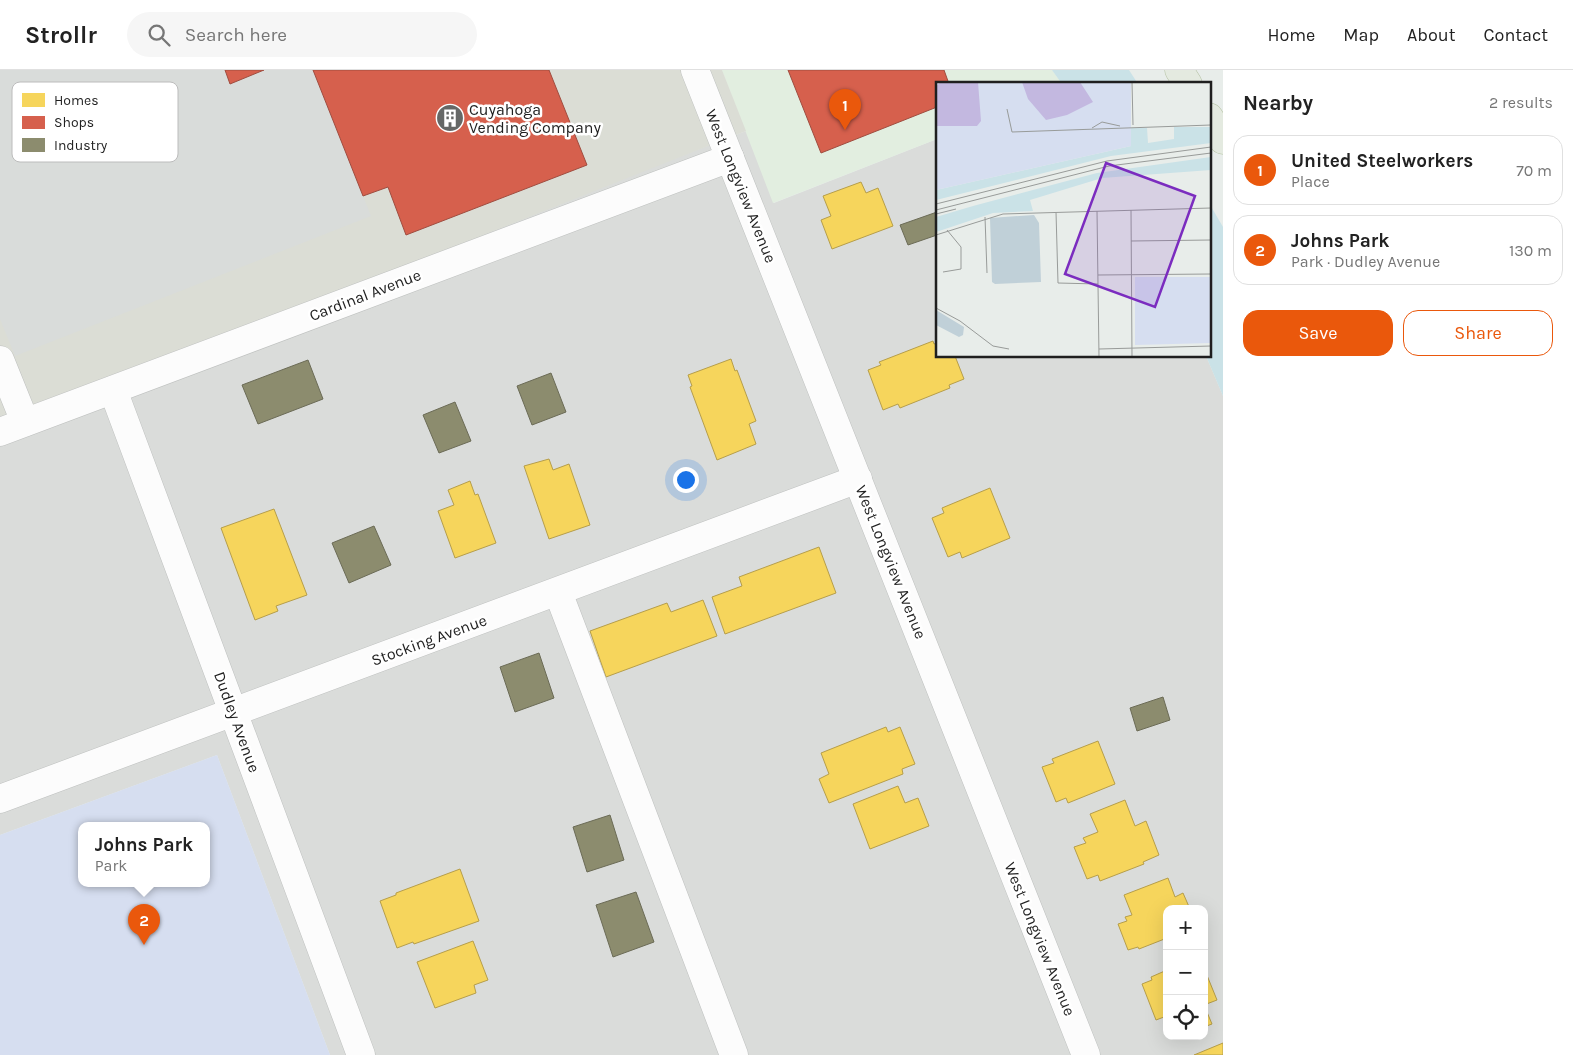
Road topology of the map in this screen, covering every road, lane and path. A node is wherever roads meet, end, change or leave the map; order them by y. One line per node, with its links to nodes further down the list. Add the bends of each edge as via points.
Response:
1 (695, 70): 6 (street, West Longview Avenue)
2 (1179, 70): 3 (highway)
3 (1187, 82)
4 (1210, 119): 5 (highway)
5 (1223, 140)
6 (730, 158): 8 (street, Cardinal Avenue); 10 (street, West Longview Avenue)
7 (0, 360): 9 (street)
8 (113, 390): 9 (street, Cardinal Avenue); 12 (street, Dudley Avenue)
9 (12, 427)
10 (858, 479): 11 (street, Stocking Avenue); 16 (street, West Longview Avenue)
11 (558, 592): 12 (street, Stocking Avenue); 15 (street)
12 (233, 712): 13 (street, Stocking Avenue); 14 (street, Dudley Avenue)
13 (0, 799)
14 (361, 1055)
15 (734, 1055)
16 (1086, 1055)

